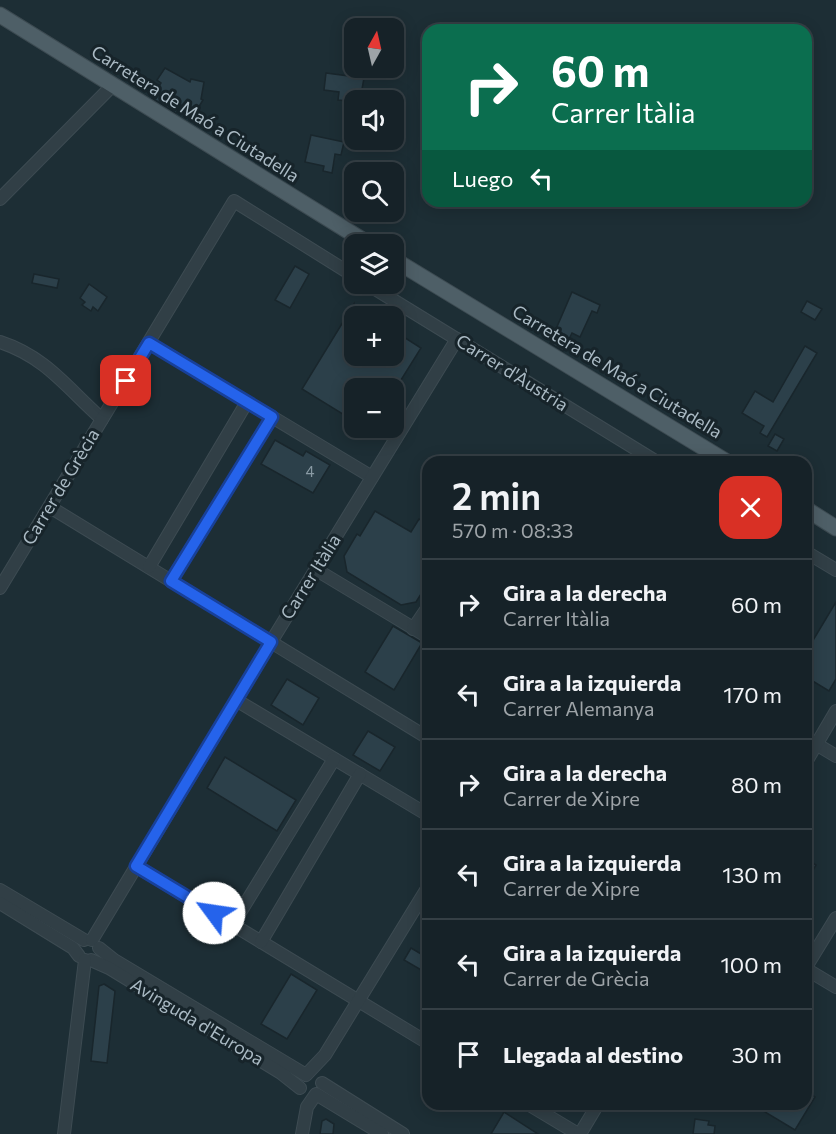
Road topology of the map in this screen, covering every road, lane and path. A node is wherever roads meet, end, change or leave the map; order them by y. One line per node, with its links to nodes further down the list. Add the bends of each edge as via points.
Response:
1 (0, 15): 2 (main road, Carretera de Maó a Ciutadella)
2 (112, 86): 3 (street); 4 (main road, Carretera de Maó a Ciutadella)
3 (0, 199)
4 (353, 234)
5 (404, 266): 15 (main road, Carretera de Maó a Ciutadella)
6 (344, 270): 10 (street, Carrer de Grècia, via 234,201)
7 (383, 294): 8 (street, Carrer d'Àustria)
8 (457, 339): 14 (street, Carrer d'Àustria); 16 (street, Carrer Itàlia)
9 (0, 342): 13 (street, via 17,347 50,368)
10 (149, 343): 11 (street); 13 (street, Carrer de Grècia)
11 (247, 402): 12 (street); 21 (street)
12 (272, 417): 16 (street); 24 (street)
13 (102, 419): 17 (street, Carrer de Grècia)
14 (647, 456)
15 (718, 456)
16 (372, 477): 22 (street, Carrer Itàlia)
17 (50, 507): 21 (street); 25 (street, Carrer de Grècia)
18 (812, 513): 19 (main road)
19 (836, 528)
20 (812, 556): 23 (street)
21 (149, 567): 24 (street)
22 (315, 569): 27 (street); 29 (street, Carrer Itàlia)
23 (836, 570)
24 (171, 581): 29 (street)
25 (0, 588)
26 (422, 616): 27 (street)
27 (413, 629): 28 (street)
28 (422, 634)
29 (271, 642): 30 (street, Carrer Itàlia); 32 (street)
30 (236, 700): 36 (street); 39 (street, Carrer Itàlia)
31 (836, 711): 33 (street)
32 (422, 734)
33 (812, 740)
34 (812, 742): 35 (street)
35 (836, 756)
36 (334, 759): 37 (street); 44 (street)
37 (360, 774): 38 (street); 45 (street)
38 (422, 811)
39 (136, 866): 44 (street); 46 (street, Carrer Itàlia)
40 (0, 890): 46 (street, Avinguda d'Europa)
41 (422, 897): 51 (street)
42 (0, 903): 48 (street, Avinguda d'Europa)
43 (836, 918): 47 (street)
44 (232, 924): 45 (street)
45 (261, 942): 51 (street)
46 (92, 943): 48 (street, via 98,954); 48 (street, via 78,947); 53 (street, Avinguda d'Europa)
47 (812, 958)
48 (85, 959): 54 (street, Avinguda d'Europa, via 109,968); 58 (street)
49 (812, 971): 50 (street)
50 (834, 983)
51 (358, 1001): 52 (street); 53 (street, via 325,1055)
52 (422, 1039)
53 (306, 1075): 54 (street); 55 (street, Avinguda d'Europa, via 316,1075)
54 (300, 1088): 55 (street, Avinguda d'Europa, via 309,1095)
55 (319, 1089): 59 (street, via 307,1107); 60 (street, Avinguda d'Europa); 61 (street, Avinguda d'Europa)
56 (538, 1110): 62 (street)
57 (594, 1110): 62 (street)
58 (64, 1134)
59 (302, 1134)
60 (382, 1134)
61 (403, 1134)
62 (579, 1134)

